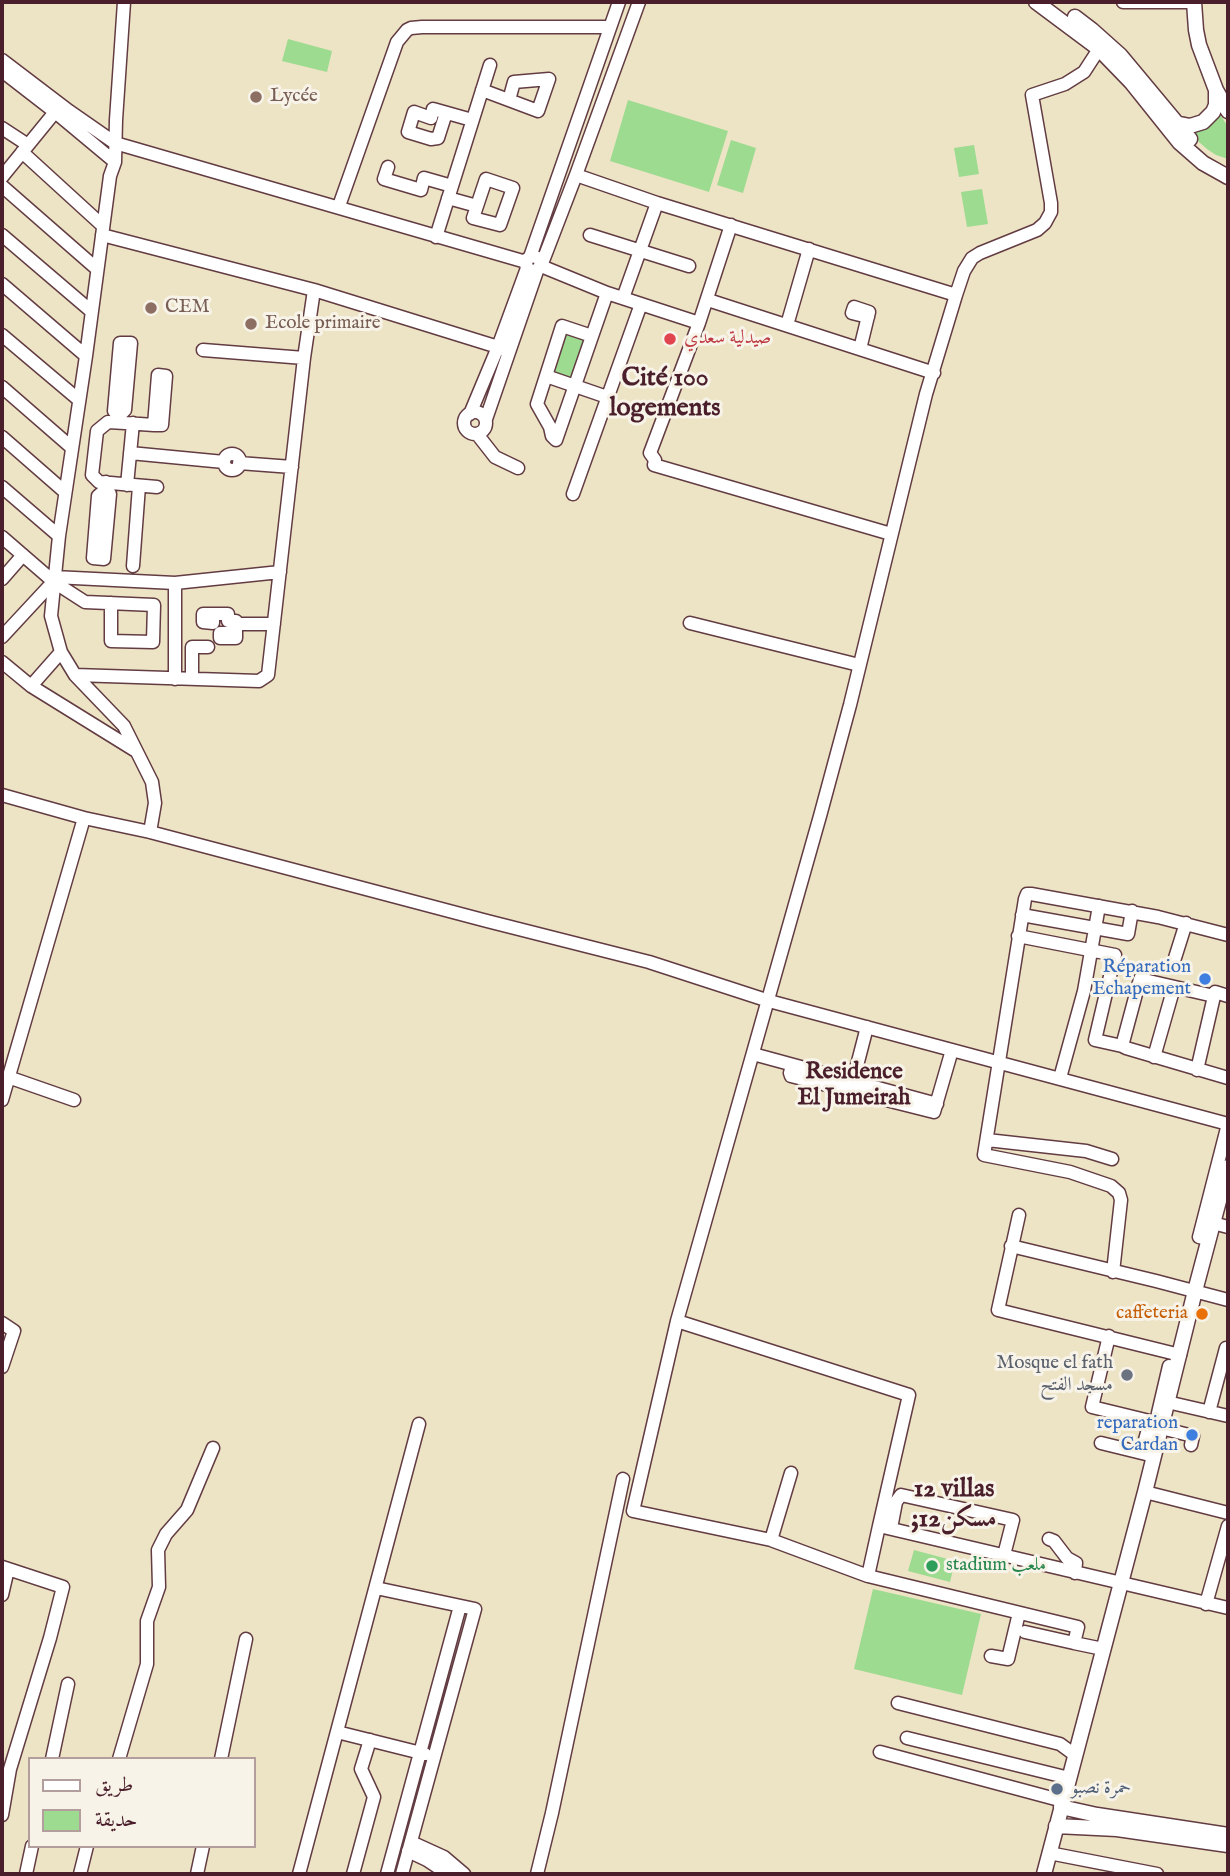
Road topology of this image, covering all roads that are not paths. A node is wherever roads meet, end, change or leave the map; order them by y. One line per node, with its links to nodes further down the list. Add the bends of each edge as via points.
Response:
1 (125, 2): 2 (street); 23 (street)
2 (133, 2)
3 (619, 2): 9 (street)
4 (639, 2): 28 (street)
5 (1036, 2): 10 (main road)
6 (1051, 2): 21 (main road, via 1120,55)
7 (1123, 2): 8 (street)
8 (1194, 2): 15 (main road, via 1199,44)
9 (610, 27): 33 (street, via 407,30 397,42); 42 (street)
10 (1099, 49): 30 (main road, via 1192,154); 48 (street, via 1084,72 1032,95 1051,203 1045,223 972,258)
11 (2, 60): 23 (street)
12 (490, 65): 14 (street)
13 (2, 71): 18 (street)
14 (482, 90): 16 (street); 20 (street)
15 (1216, 90): 17 (main road); 21 (main road, via 1216,105 1209,117 1197,125)
16 (509, 100)
17 (1228, 111)
18 (55, 113): 24 (street); 25 (street)
19 (446, 113): 20 (street)
20 (472, 120): 31 (street)
21 (1175, 123): 26 (main road, via 1196,146)
22 (2, 128): 24 (street)
23 (115, 143): 25 (street); 33 (street)
24 (25, 148): 29 (street); 36 (street)
25 (115, 162): 36 (street)
26 (1228, 165)
27 (388, 167): 31 (street, via 384,179 421,190 424,178)
28 (576, 175): 32 (street); 42 (street)
29 (2, 177): 44 (street)
30 (1228, 177)
31 (450, 192): 34 (street); 39 (street)
32 (657, 203): 35 (street); 41 (street)
33 (339, 206): 39 (street)
34 (477, 206)
35 (731, 225): 40 (street); 50 (street)
36 (102, 231): 44 (street); 46 (street)
37 (2, 235): 52 (street)
38 (590, 235): 41 (street)
39 (436, 237): 42 (street)
40 (809, 249): 48 (street); 55 (street)
41 (640, 250): 43 (street); 49 (street)
42 (534, 264): 47 (street); 59 (street)
43 (689, 266)
44 (97, 269): 52 (street)
45 (2, 284): 61 (street)
46 (314, 290): 59 (street); 62 (street)
47 (607, 293): 49 (street); 57 (street)
48 (956, 295): 63 (street)
49 (623, 298): 51 (street)
50 (708, 300): 54 (street); 55 (street)
51 (641, 304): 54 (street); 67 (street)
52 (91, 311): 61 (street)
53 (866, 322): 58 (street, via 871,329 867,342)
54 (699, 323): 88 (street, via 650,453 654,465)
55 (787, 325): 58 (street)
56 (2, 335): 68 (street)
57 (592, 336): 64 (street, via 562,326); 65 (street)
58 (860, 345): 63 (street)
59 (504, 349): 69 (street); 71 (street)
60 (202, 350): 62 (street)
61 (86, 356): 68 (street)
62 (304, 358): 80 (street)
63 (934, 373): 88 (street)
64 (546, 376): 65 (street); 65 (street, via 537,404 556,440)
65 (575, 386): 67 (street)
66 (2, 387): 77 (street)
67 (607, 397): 87 (street)
68 (79, 400): 77 (street)
69 (470, 414): 71 (street, via 479,413); 74 (street, via 465,427)
70 (119, 419): 70 (street, via 114,411 120,343 131,343 125,410); 72 (street); 76 (street, via 97,431)
71 (486, 419): 74 (street, via 485,429)
72 (133, 423): 73 (street); 78 (street)
73 (154, 425)
74 (477, 434): 81 (street, via 495,457)
75 (2, 437): 86 (street)
76 (96, 440): 77 (street); 79 (street)
77 (72, 446): 79 (street); 86 (street)
78 (130, 453): 80 (street, via 224,462 231,455 239,463); 82 (street)
79 (94, 455): 83 (street, via 92,475)
80 (292, 467): 93 (street)
81 (518, 468)
82 (133, 485): 83 (street); 85 (street); 92 (street)
83 (105, 486): 83 (street, via 98,496 93,558 104,559 110,495)
84 (2, 487): 89 (street)
85 (157, 487)
86 (65, 492): 89 (street)
87 (573, 494)
88 (891, 534): 105 (street)
89 (59, 536): 95 (street)
90 (2, 537): 91 (street)
91 (23, 555): 94 (street); 95 (street)
92 (133, 566)
93 (280, 572): 96 (street); 100 (street)
94 (2, 579)
95 (54, 579): 96 (street); 97 (street, via 85,602); 101 (street); 103 (street, via 51,616)
96 (175, 583): 107 (street)
97 (111, 603): 97 (street, via 111,642 152,642 154,604)
98 (213, 614): 100 (street, via 228,614 228,621 236,621 236,629)
99 (690, 623): 105 (street)
100 (274, 624): 108 (street, via 268,675 259,681)
101 (2, 637)
102 (208, 647): 108 (street, via 192,647)
103 (61, 652): 106 (street); 109 (street)
104 (2, 662): 109 (street)
105 (859, 665): 126 (street)
106 (75, 675): 107 (street); 110 (street, via 124,726)
107 (175, 679): 108 (street)
108 (192, 679)
109 (31, 686): 110 (street)
110 (136, 751): 113 (street, via 152,782 155,803)
111 (2, 795): 112 (street)
112 (84, 818): 113 (street); 135 (street)
113 (150, 832): 126 (street, via 649,962)
114 (1099, 906): 115 (street); 116 (street, via 1027,894); 118 (street)
115 (1132, 911): 117 (street); 118 (street, via 1128,934)
116 (1022, 915): 118 (street); 120 (street)
117 (1186, 923): 119 (street); 122 (street)
118 (1096, 927): 121 (street)
119 (1228, 935)
120 (1018, 936): 121 (street); 132 (street)
121 (1092, 950): 128 (street, via 1115,954 1095,1040); 136 (street)
122 (1174, 961)
123 (1174, 987): 124 (street); 128 (street, via 1140,979); 131 (street)
124 (1214, 996): 125 (street, via 1215,992); 134 (street)
125 (1228, 996)
126 (769, 1001): 127 (street); 130 (street)
127 (867, 1027): 129 (street); 138 (street)
128 (1122, 1046): 131 (street)
129 (952, 1050): 132 (street); 141 (street)
130 (753, 1054): 133 (street); 154 (street)
131 (1154, 1057): 134 (street)
132 (999, 1062): 136 (street); 143 (street)
133 (792, 1065): 138 (street); 141 (street, via 792,1076 933,1112)
134 (1197, 1070): 137 (street)
135 (8, 1077): 139 (street); 140 (street)
136 (1060, 1078): 142 (street)
137 (1228, 1079)
138 (853, 1081): 141 (street)
139 (2, 1100)
140 (74, 1100)
141 (937, 1104)
142 (1228, 1124): 149 (street, via 1199,1237)
143 (987, 1140): 144 (street, via 1086,1151); 151 (street, via 984,1154 1070,1172 1119,1193)
144 (1112, 1159)
145 (1228, 1167): 147 (main road)
146 (1019, 1215): 150 (street)
147 (1213, 1223): 148 (street); 149 (main road)
148 (1228, 1227)
149 (1209, 1239): 152 (main road)
150 (1012, 1246): 151 (street); 156 (street, via 998,1310)
151 (1113, 1272): 152 (street)
152 (1195, 1291): 153 (street); 158 (main road)
153 (1228, 1300)
154 (677, 1321): 173 (street, via 909,1395); 175 (street, via 633,1511)
155 (2, 1323): 159 (street, via 14,1331)
156 (1109, 1336): 158 (street); 162 (street, via 1092,1407)
157 (1228, 1349): 160 (street)
158 (1178, 1362): 162 (main road)
159 (2, 1367)
160 (1209, 1412): 161 (street); 162 (street)
161 (1228, 1416)
162 (1163, 1420): 165 (street, via 1193,1436); 167 (main road)
163 (419, 1424): 181 (street)
164 (1101, 1443): 167 (street)
165 (1191, 1445)
166 (213, 1448): 201 (street, via 187,1510 158,1550 159,1587 147,1621 147,1664)
167 (1155, 1453): 170 (main road)
168 (791, 1473): 175 (street)
169 (623, 1479): 223 (street)
170 (1145, 1492): 171 (street); 180 (main road)
171 (1228, 1513)
172 (1228, 1526): 183 (street)
173 (885, 1527): 176 (street); 176 (street, via 901,1495 1013,1520); 179 (street)
174 (1049, 1539): 178 (street, via 1076,1563)
175 (771, 1541): 179 (street)
176 (1004, 1555): 178 (street)
177 (5, 1568): 182 (street); 205 (street, via 63,1587 10,1769)
178 (1075, 1573): 180 (street)
179 (868, 1576): 186 (street)
180 (1121, 1583): 183 (street); 189 (main road)
181 (376, 1588): 184 (street); 193 (street)
182 (2, 1595)
183 (1206, 1604): 185 (street)
184 (460, 1606): 197 (street); 199 (street, via 475,1609)
185 (1228, 1608)
186 (1017, 1622): 188 (street); 188 (street, via 1078,1627); 190 (street)
187 (246, 1639): 202 (street)
188 (1074, 1643): 189 (street)
189 (1103, 1649): 198 (main road)
190 (1002, 1655)
191 (68, 1684): 200 (street)
192 (898, 1703): 198 (street, via 1060,1744)
193 (337, 1732): 195 (street); 217 (street)
194 (907, 1738): 203 (street)
195 (370, 1740): 197 (street); 218 (street, via 361,1769 374,1797)
196 (880, 1752): 204 (street)
197 (420, 1753): 199 (street); 219 (street)
198 (1075, 1755): 203 (main road)
199 (435, 1756): 209 (street)
200 (52, 1757)
201 (121, 1757)
202 (221, 1757)
203 (1069, 1778): 204 (main road)
204 (1062, 1804): 206 (main road); 207 (main road, via 1087,1813)
205 (2, 1815)
206 (1056, 1826): 208 (main road, via 1117,1829); 213 (main road)
207 (1228, 1835)
208 (1228, 1845)
209 (410, 1847): 220 (street); 221 (street); 222 (street, via 444,1857)
210 (32, 1848): 214 (street)
211 (86, 1848): 215 (street)
212 (203, 1848): 216 (street)
213 (1049, 1853): 224 (main road); 225 (street)
214 (26, 1874)
215 (80, 1874)
216 (197, 1874)
217 (299, 1874)
218 (353, 1874)
219 (387, 1874)
220 (402, 1874)
221 (448, 1874)
222 (464, 1874)
223 (537, 1874)
224 (1044, 1874)
225 (1157, 1874)

